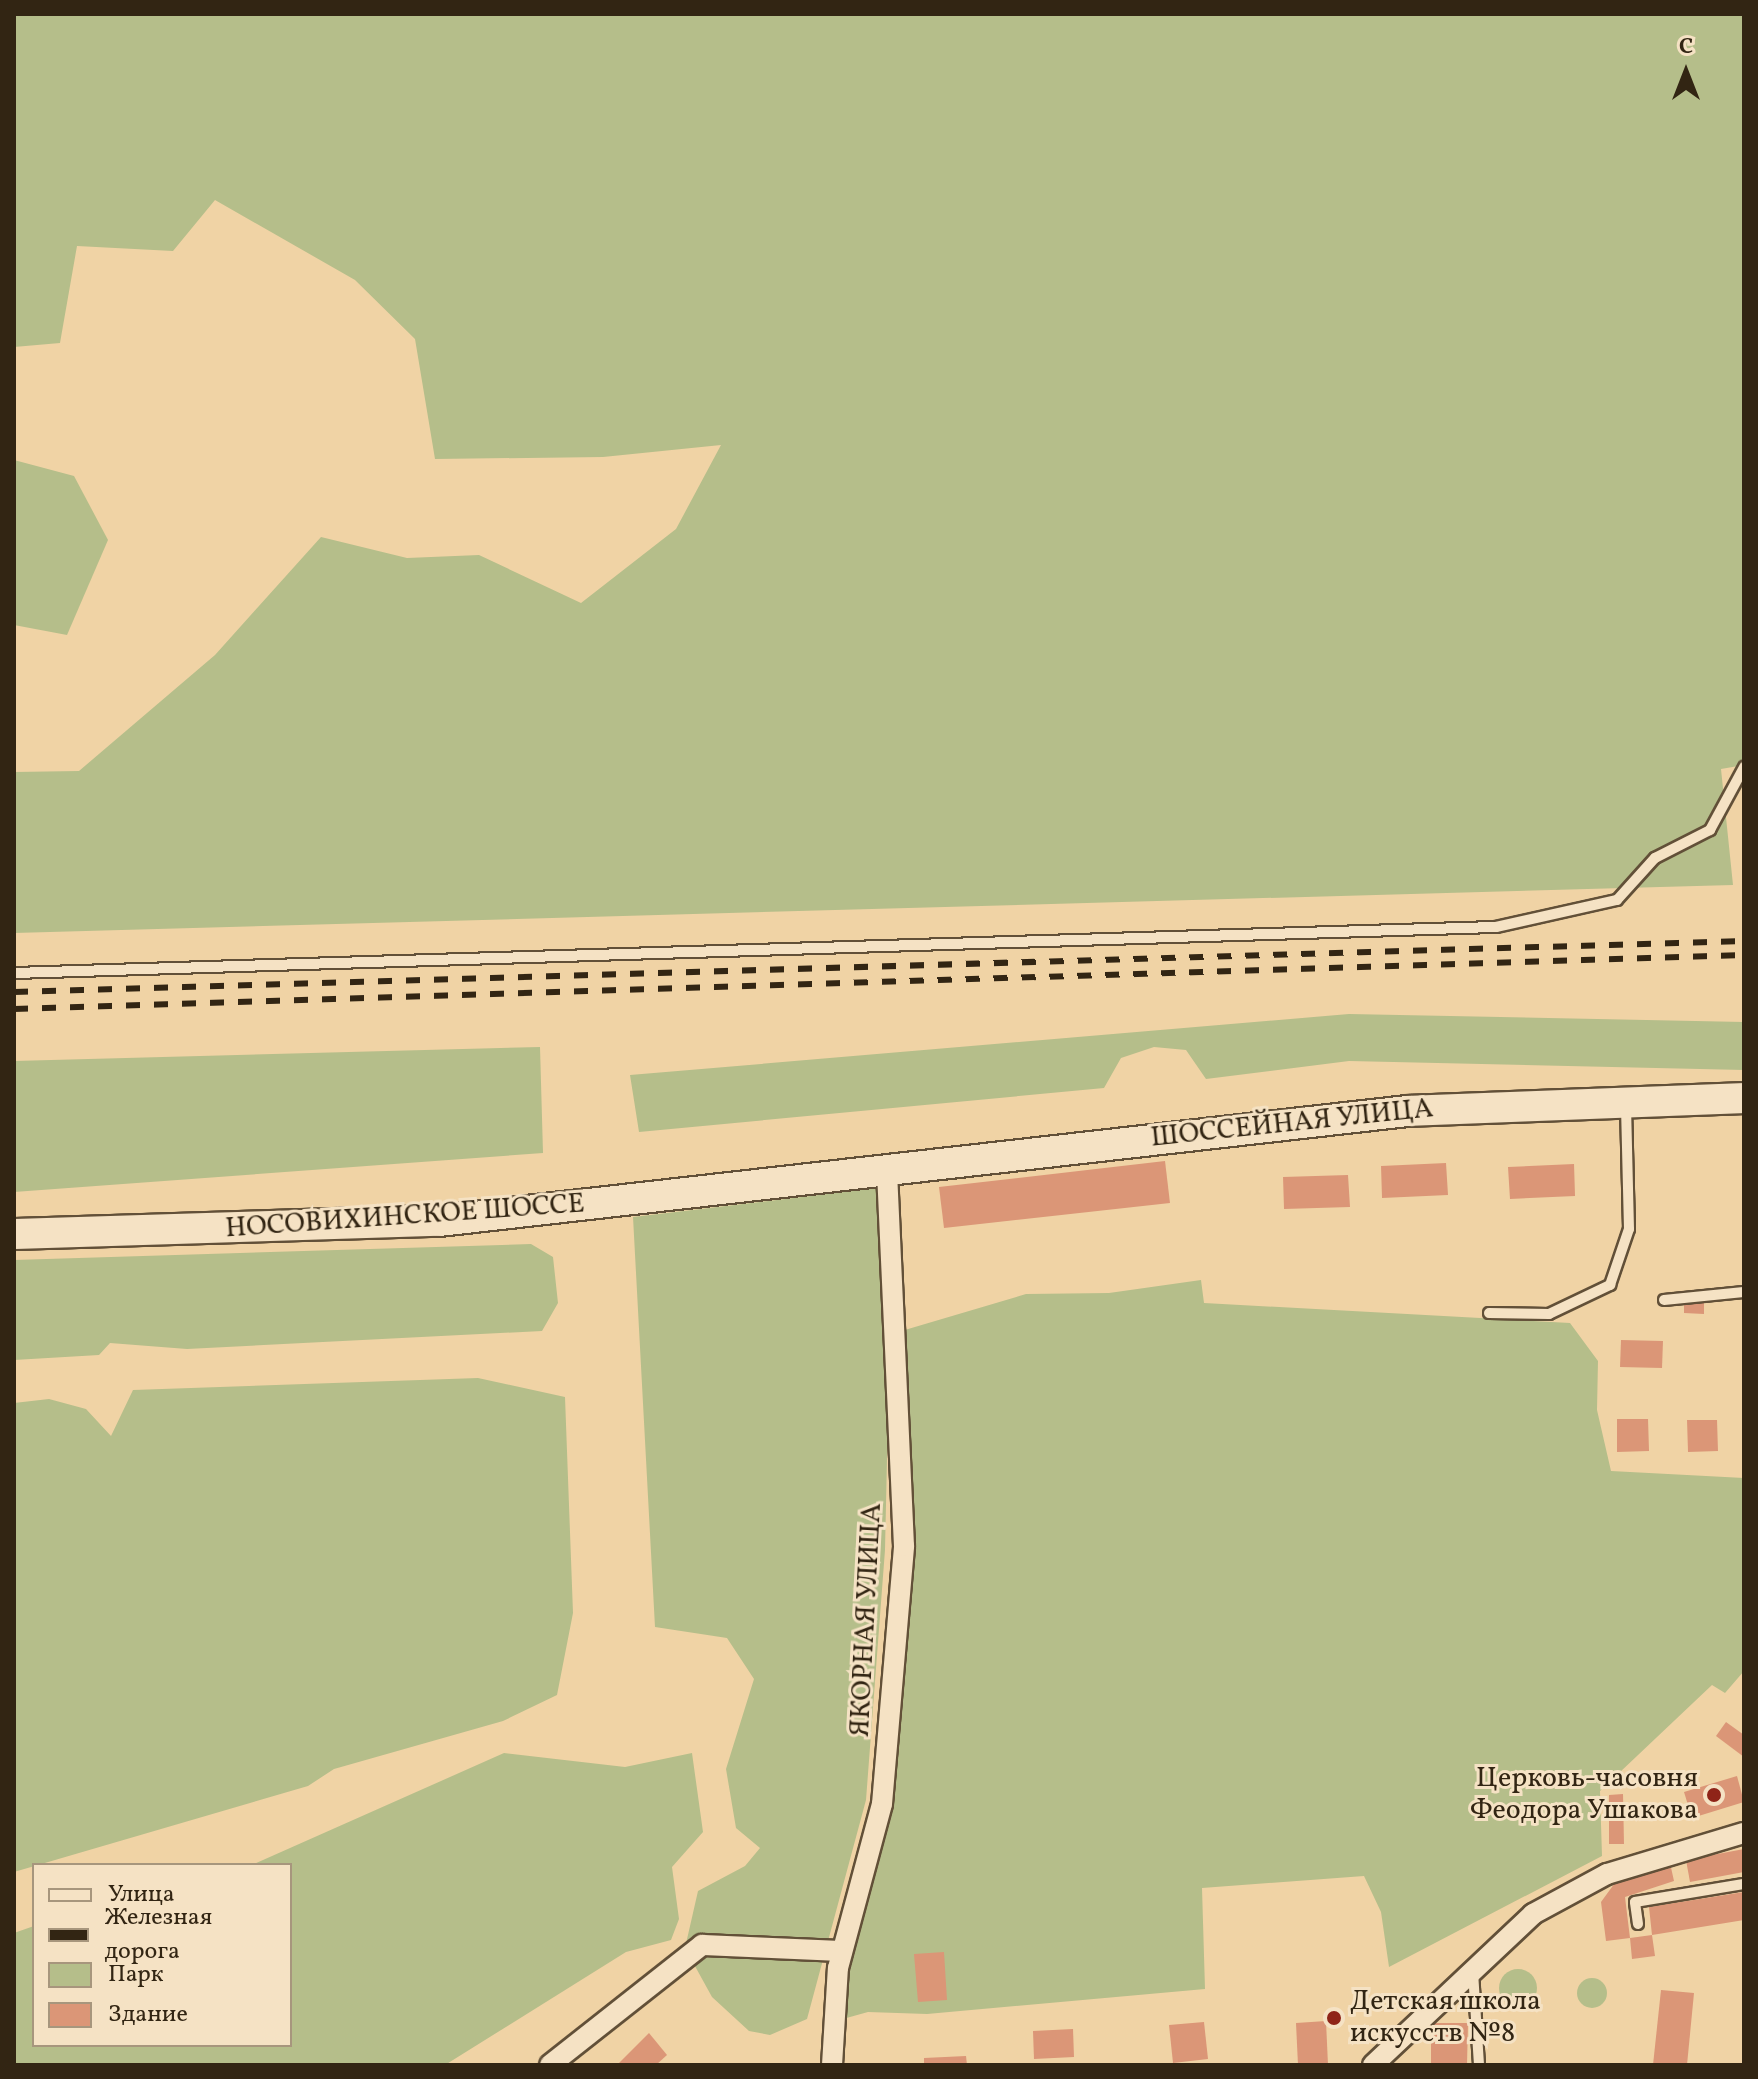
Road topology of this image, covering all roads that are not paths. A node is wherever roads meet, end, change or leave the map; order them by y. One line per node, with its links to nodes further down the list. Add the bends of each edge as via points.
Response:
1 (1744, 767): 2 (lane, via 1710,830 1655,858 1617,900 1496,927)
2 (14, 973)
3 (1744, 1098): 4 (main road, ШОССЕЙНАЯ УЛИЦА)
4 (1625, 1099): 5 (main road, ШОССЕЙНАЯ УЛИЦА, via 1251,1126); 10 (lane, via 1629,1229 1610,1285 1549,1314)
5 (887, 1172): 6 (main road, ШОССЕЙНАЯ УЛИЦА); 14 (street, ЯКОРНАЯ УЛИЦА, via 904,1546 882,1804)
6 (842, 1175): 7 (main road, НОСОВИХИНСКОЕ ШОССЕ, via 439,1221)
7 (14, 1234)
8 (1744, 1292): 9 (lane)
9 (1664, 1300)
10 (1489, 1313)
11 (1744, 1833): 15 (street, via 1581,1885 1533,1914)
12 (1744, 1884): 13 (lane, via 1635,1902)
13 (1638, 1924)
14 (842, 1951): 16 (street, via 702,1945); 17 (street, ЯКОРНАЯ УЛИЦА)
15 (1473, 1968): 18 (street); 19 (lane, via 1481,2005)
16 (550, 2065)
17 (832, 2065)
18 (1373, 2065)
19 (1479, 2065)

